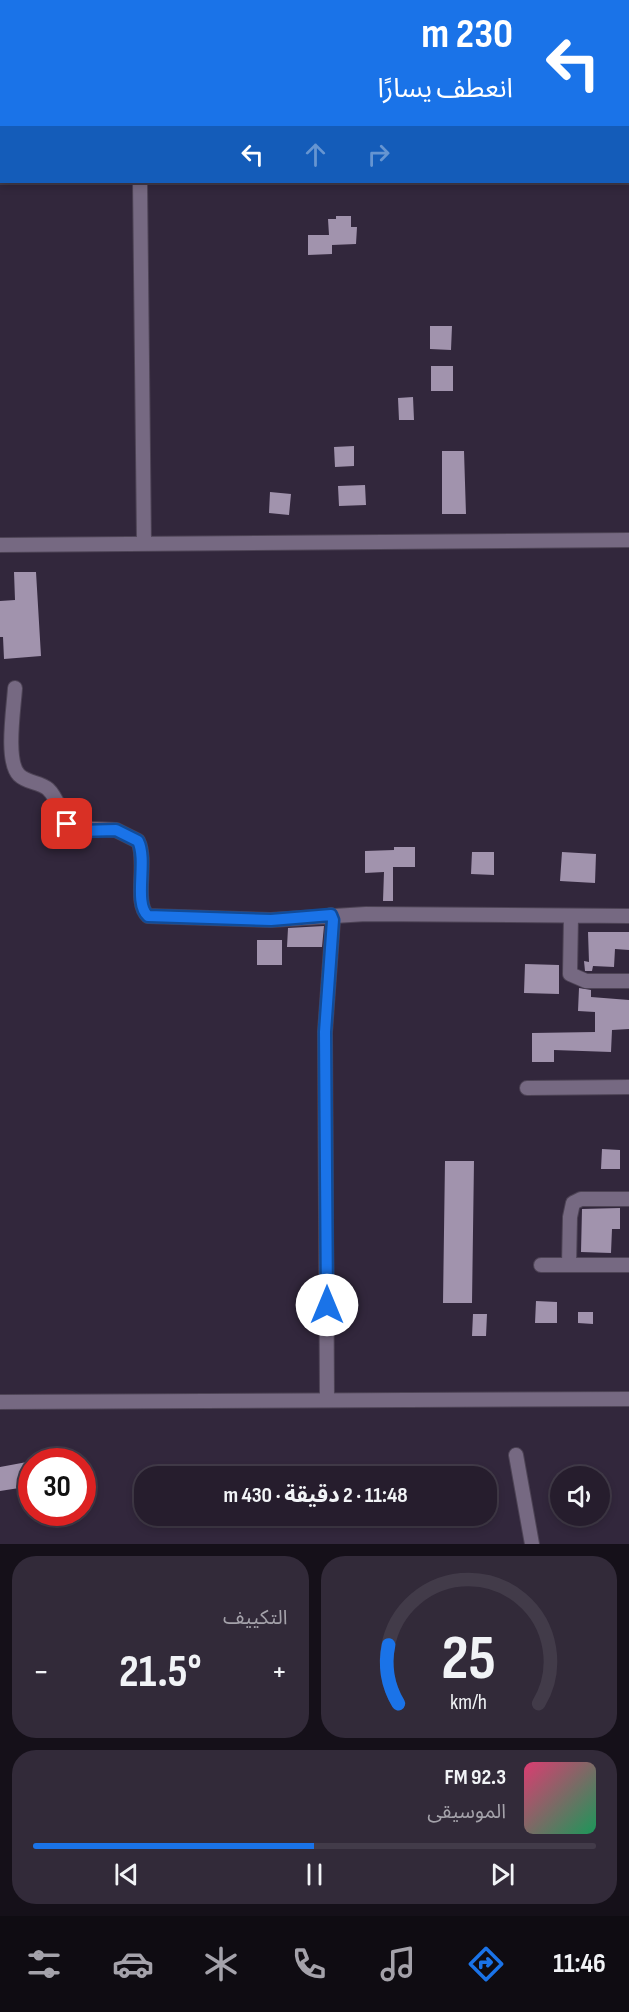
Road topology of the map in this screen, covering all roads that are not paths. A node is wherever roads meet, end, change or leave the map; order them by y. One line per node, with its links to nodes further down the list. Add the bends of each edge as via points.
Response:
1 (140, 183): 3 (street)
2 (629, 540): 3 (street)
3 (144, 544): 4 (street)
4 (0, 545)
5 (15, 688): 6 (street, via 11,747 15,770 53,795 72,828 116,830 138,841 142,853 142,907 148,916 271,920)
6 (331, 915): 7 (street); 17 (street, via 325,1032)
7 (571, 916): 8 (street); 9 (street, via 570,974 586,981)
8 (629, 916)
9 (629, 981)
10 (629, 1087): 11 (street)
11 (527, 1088)
12 (629, 1198): 14 (street, via 581,1199 573,1203)
13 (541, 1265): 14 (street)
14 (569, 1265): 15 (street)
15 (629, 1265)
16 (629, 1399): 17 (street)
17 (327, 1400): 18 (street)
18 (0, 1402)
19 (516, 1455): 20 (street)
20 (532, 1544)

